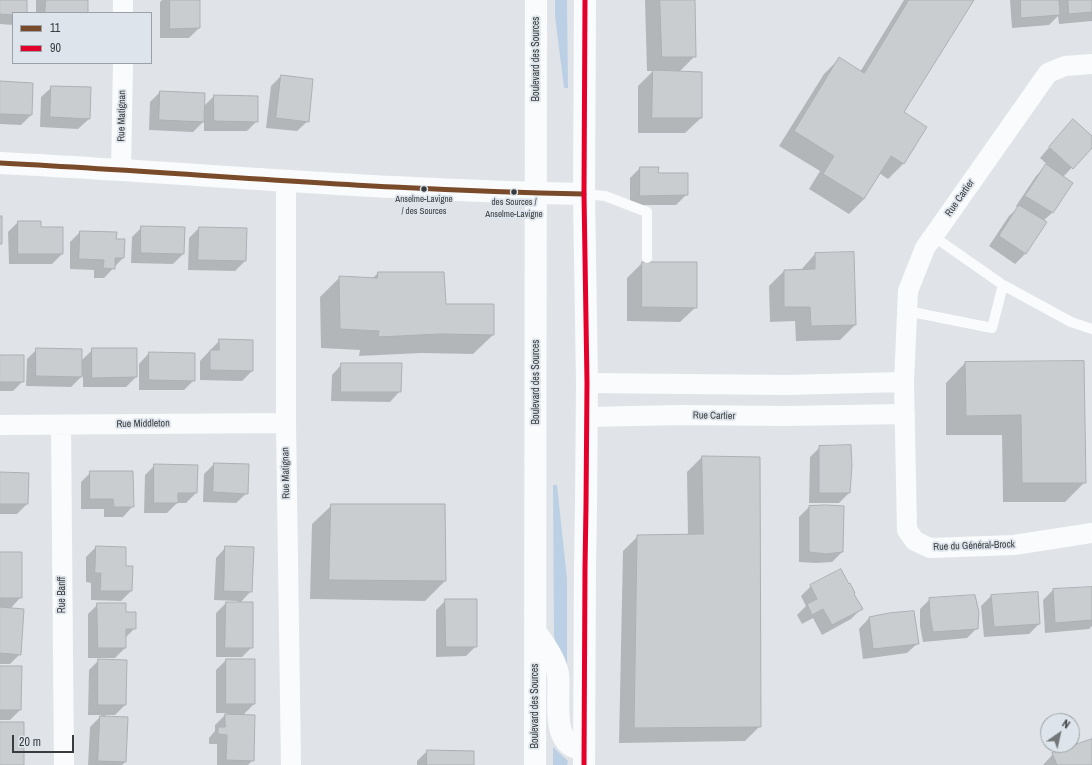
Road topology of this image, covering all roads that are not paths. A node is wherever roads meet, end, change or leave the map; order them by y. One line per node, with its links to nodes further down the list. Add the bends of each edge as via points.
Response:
1 (124, 0): 4 (street)
2 (536, 0): 10 (main road, Boulevard des Sources)
3 (585, 0): 11 (main road)
4 (123, 12)
5 (123, 64): 8 (street, Rue Matignan)
6 (1092, 64): 12 (street, Rue Cartier, via 1065,66 1048,73)
7 (0, 163): 8 (main road)
8 (121, 169): 9 (main road)
9 (286, 181): 10 (main road); 21 (street, Rue Matignan)
10 (535, 193): 11 (main road); 25 (main road, Boulevard des Sources)
11 (584, 194): 13 (lane, via 605,196 647,212); 17 (main road)
12 (933, 236): 14 (lane); 15 (street, Rue Cartier, via 925,248 908,291)
13 (647, 258)
14 (1003, 284): 15 (lane, via 992,328); 16 (lane, via 1071,322)
15 (907, 311): 18 (street, Rue Cartier)
16 (1092, 329)
17 (587, 382): 18 (street, via 786,385); 20 (main road)
18 (904, 382): 19 (street, Rue Cartier)
19 (905, 414): 20 (street, Rue Cartier); 24 (street, Rue du Général-Brock, via 907,530 915,541 930,548 1007,545)
20 (586, 417): 26 (main road)
21 (286, 423): 23 (street, Rue Middleton); 28 (street, Rue Matignan)
22 (0, 425): 23 (street, Rue Middleton)
23 (61, 425): 27 (street, Rue Banff)
24 (1092, 533)
25 (535, 631): 26 (main road, via 550,653 558,674 558,710 562,736); 29 (main road, Boulevard des Sources)
26 (584, 757)
27 (64, 765)
28 (291, 765)
29 (535, 765)

